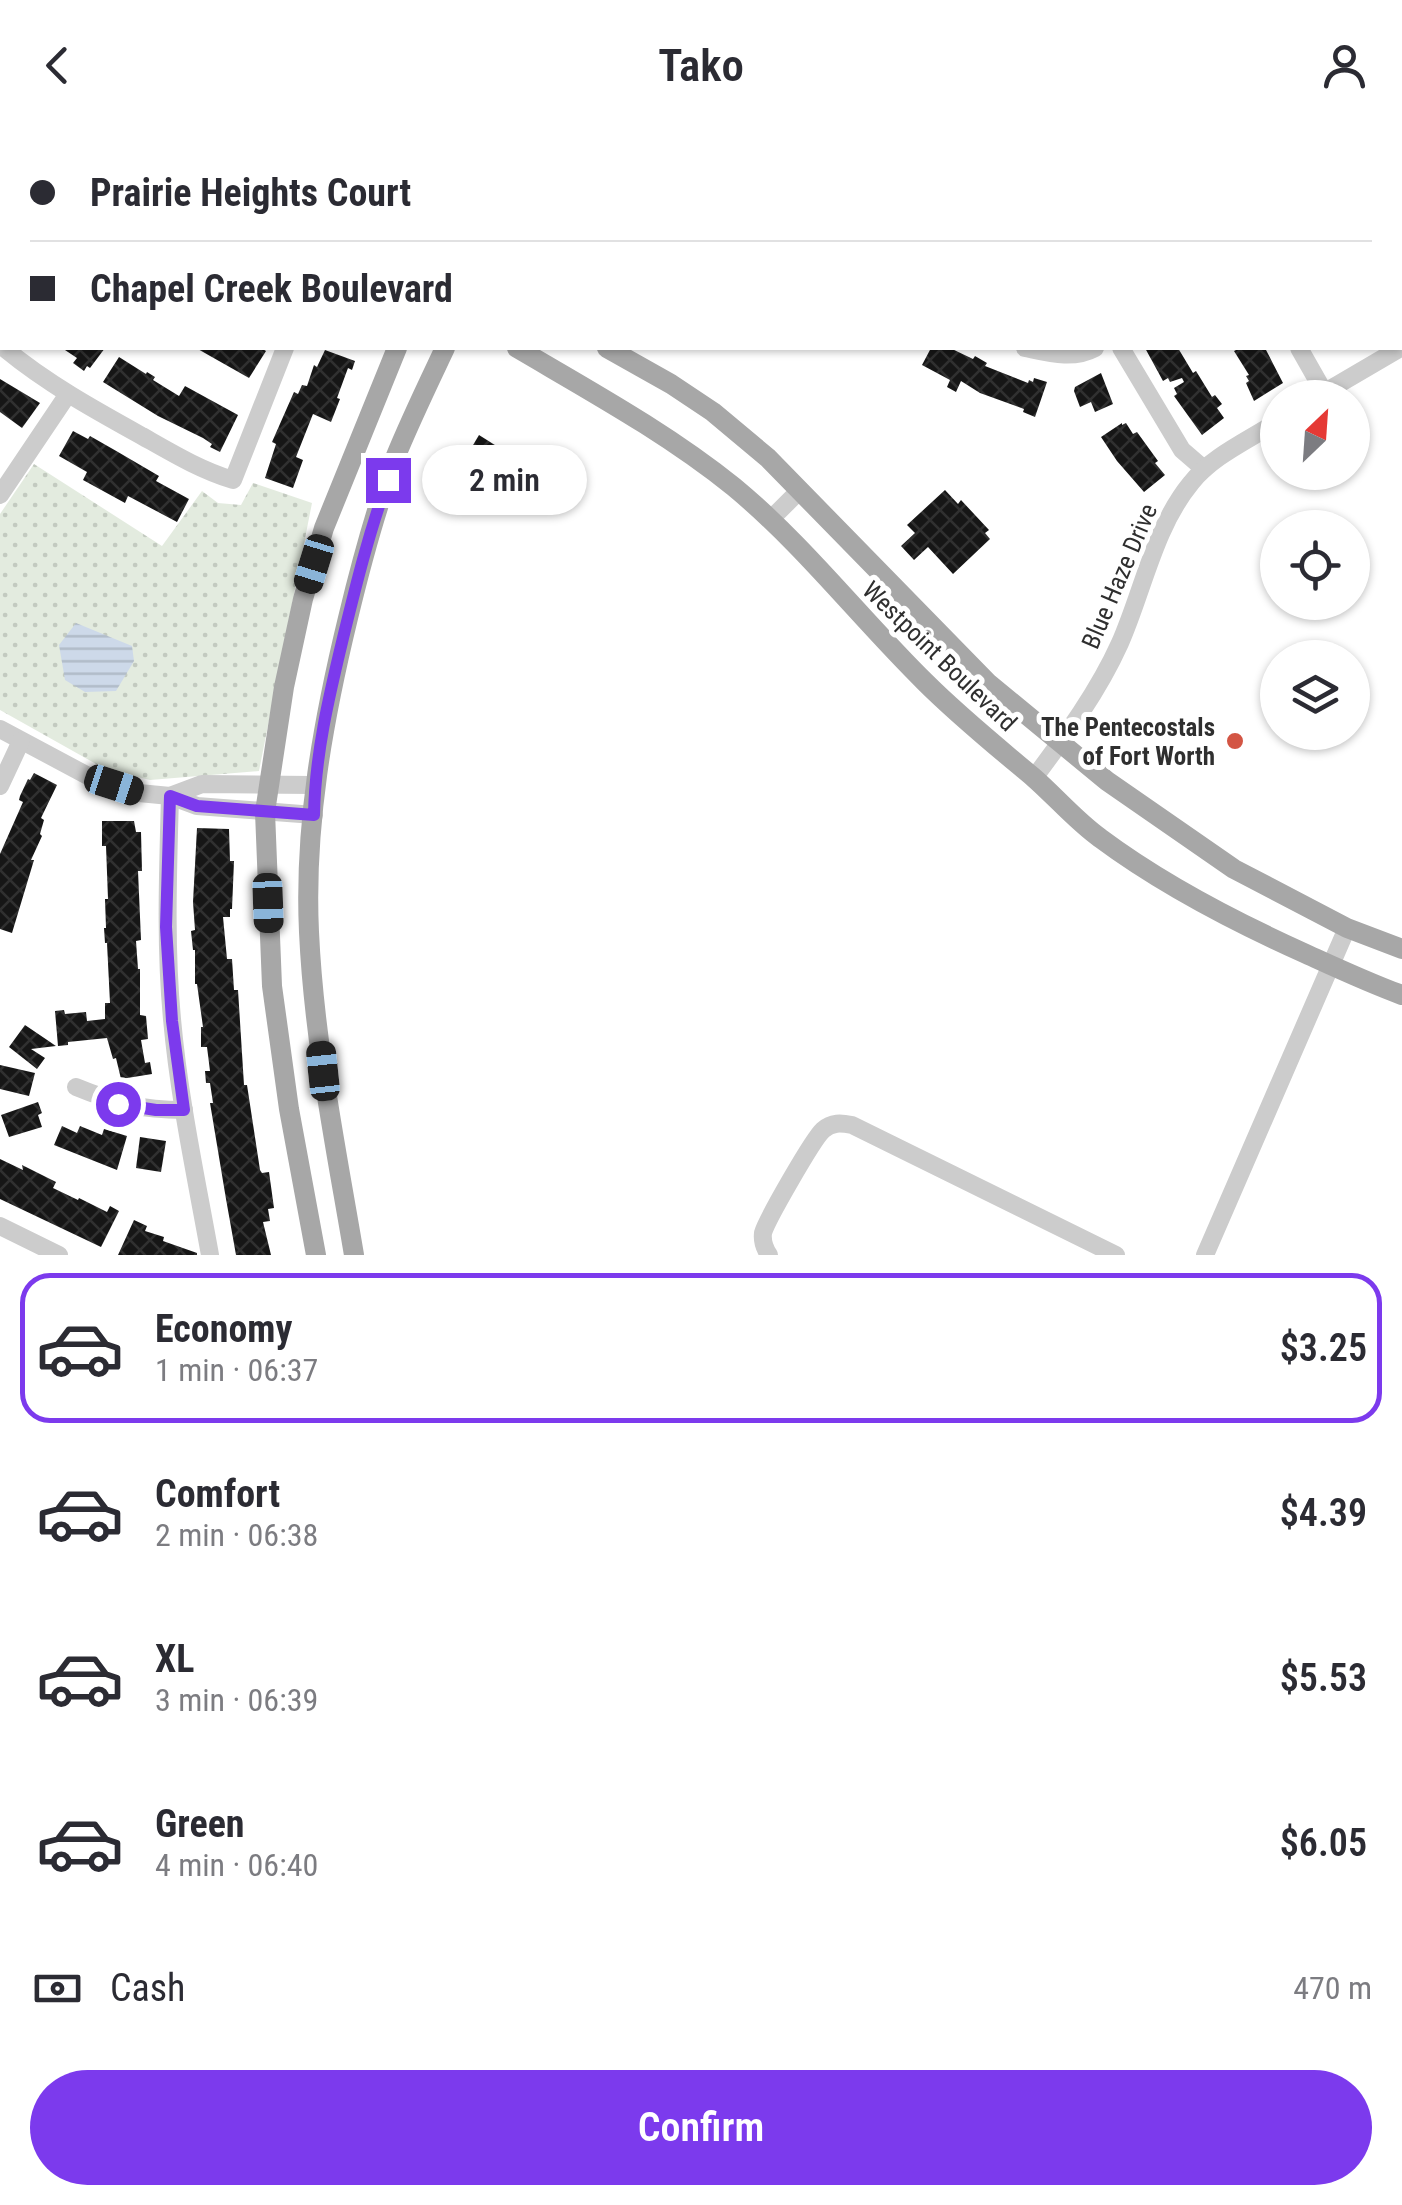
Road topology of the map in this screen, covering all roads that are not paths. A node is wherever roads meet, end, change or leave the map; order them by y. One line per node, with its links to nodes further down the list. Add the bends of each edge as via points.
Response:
1 (8, 350): 14 (street)
2 (284, 350): 14 (street, via 233,480)
3 (395, 350): 24 (main road, via 303,599)
4 (520, 350): 19 (main road, Westpoint Boulevard, via 687,452)
5 (611, 350): 17 (main road, Westpoint Boulevard, via 712,412)
6 (1037, 350): 7 (street)
7 (1093, 350)
8 (1122, 350): 16 (street, via 1182,450)
9 (1299, 350): 12 (street)
10 (1397, 350): 13 (street)
11 (440, 357): 26 (main road, via 395,458 360,568)
12 (1313, 380)
13 (1346, 380)
14 (68, 394): 18 (street)
15 (1260, 433): 16 (street, Blue Haze Drive)
16 (1204, 469): 22 (street, Blue Haze Drive, via 1176,503 1120,642)
17 (800, 490): 19 (street); 22 (main road, Westpoint Boulevard, via 988,683)
18 (0, 494)
19 (770, 519): 23 (main road, Westpoint Boulevard, via 924,680)
20 (0, 729): 21 (street)
21 (22, 741): 25 (street); 27 (street, via 90,777)
22 (1060, 742): 23 (street, Blue Haze Drive); 30 (main road, Westpoint Boulevard, via 1234,869)
23 (1034, 778): 32 (main road, Westpoint Boulevard, via 1096,836 1154,876)
24 (269, 784): 26 (street); 27 (street, via 202,784); 28 (main road)
25 (0, 786)
26 (314, 786): 29 (main road)
27 (170, 796): 28 (street, via 197,806); 35 (street, via 166,927)
28 (265, 812): 29 (street); 39 (main road, via 272,986)
29 (314, 815): 40 (main road, via 312,978)
30 (1347, 928): 31 (main road, Westpoint Boulevard); 32 (street)
31 (1402, 949)
32 (1330, 965): 33 (main road, Westpoint Boulevard); 43 (street)
33 (1402, 995)
34 (76, 1087): 35 (street, via 118,1104)
35 (184, 1110): 38 (street)
36 (0, 1226): 37 (street)
37 (59, 1255)
38 (210, 1255)
39 (316, 1255)
40 (354, 1255)
41 (770, 1255): 42 (street, via 763,1232 806,1152 824,1128 838,1122)
42 (1116, 1255)
43 (1206, 1255)

